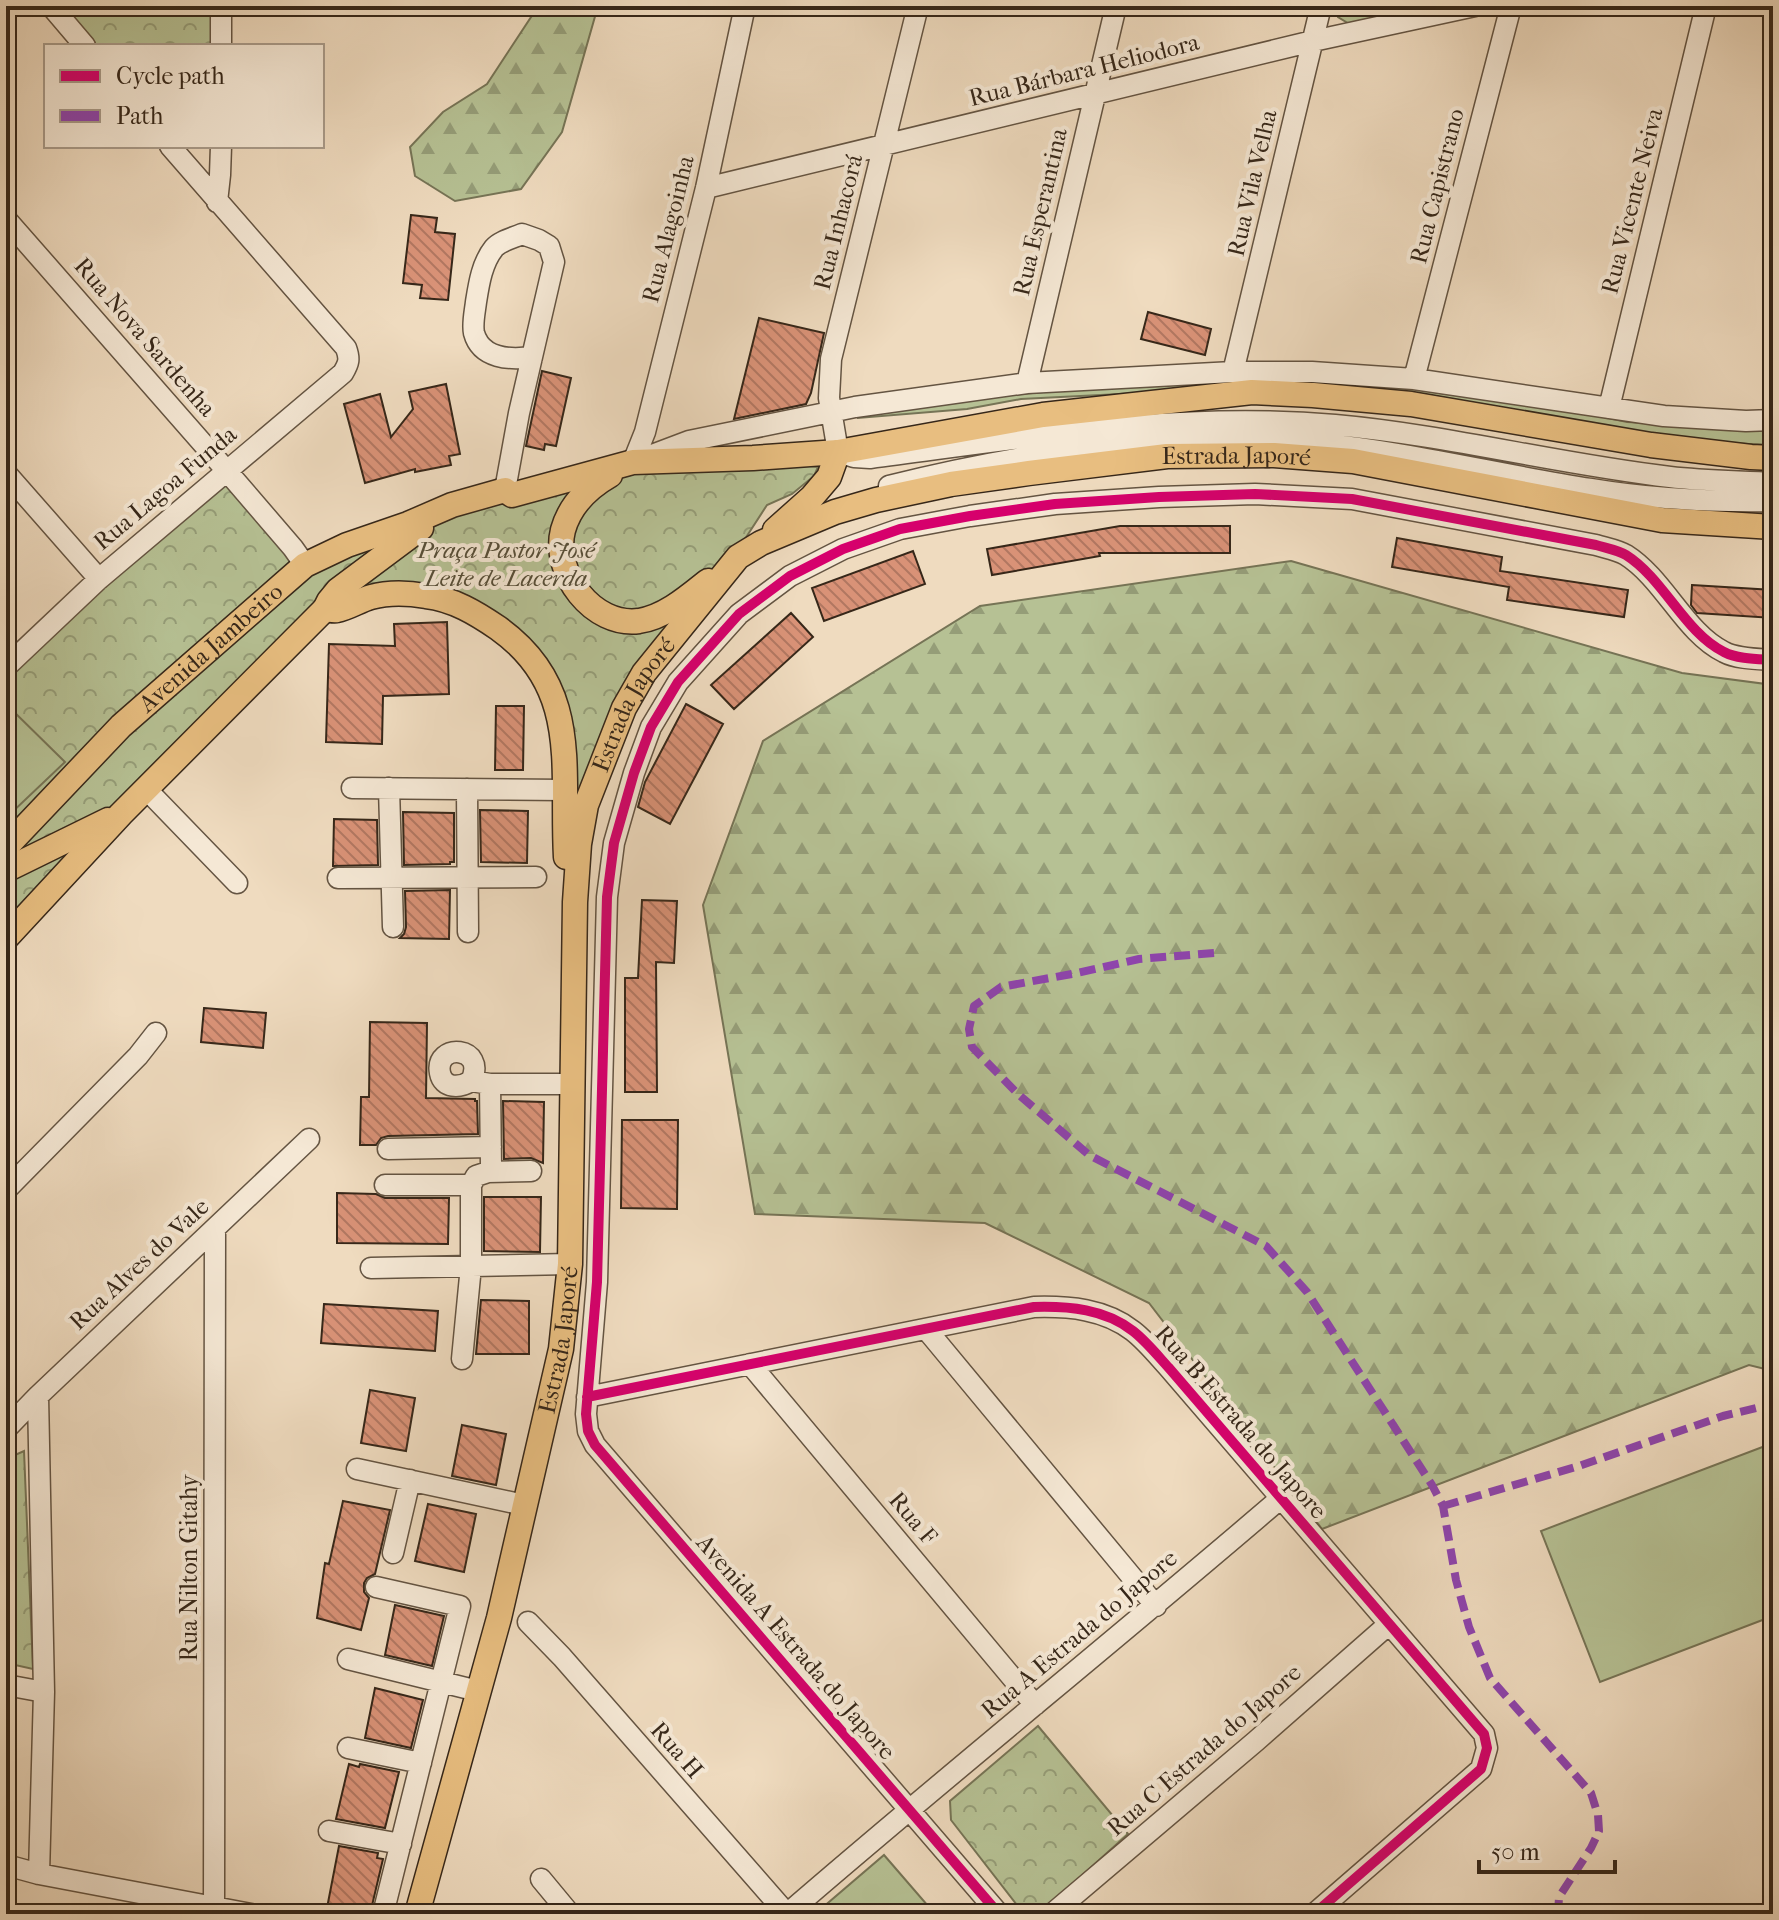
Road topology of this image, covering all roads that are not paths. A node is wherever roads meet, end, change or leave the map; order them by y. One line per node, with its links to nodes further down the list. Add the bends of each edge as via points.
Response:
1 (51, 6): 11 (street)
2 (221, 6): 12 (street)
3 (745, 6): 17 (street, Rua Alagoinha)
4 (918, 6): 14 (street, Rua Inhacorá)
5 (1116, 6): 13 (street, Rua Esperantina)
6 (1321, 6): 10 (street, Rua Vila Velha)
7 (1475, 6): 10 (street, Rua Bárbara Heliodora)
8 (1511, 6): 22 (street, Rua Capistrano)
9 (1706, 6): 24 (street, Rua Vicente Neiva)
10 (1313, 41): 13 (street, Rua Bárbara Heliodora); 21 (street, Rua Vila Velha)
11 (83, 44)
12 (221, 44)
13 (1095, 94): 14 (street, Rua Bárbara Heliodora); 23 (street, Rua Esperantina)
14 (883, 146): 17 (street, Rua Bárbara Heliodora); 25 (street, Rua Inhacorá, via 831,359)
15 (172, 148): 18 (street)
16 (221, 148): 18 (street)
17 (706, 188): 29 (street, Rua Alagoinha)
18 (217, 202): 30 (street, Rua Lagoa Funda, via 346,348 349,358 343,373)
19 (6, 219): 30 (street, Rua Nova Sardenha)
20 (532, 357): 20 (street, via 554,262 549,246 522,234 496,245 485,261 473,331 480,347 495,356); 33 (street)
21 (1233, 372): 22 (street); 23 (street)
22 (1414, 379): 24 (street)
23 (1027, 383): 25 (street)
24 (1609, 408): 26 (street)
25 (833, 412): 27 (street, Rua Inhacorá); 29 (street, via 689,441)
26 (1773, 420)
27 (838, 452): 28 (main road, via 1043,415 1252,392 1411,404 1651,445); 29 (main road); 32 (street, via 870,458 1090,429 1236,420 1335,425 1672,477); 37 (main road, via 829,477)
28 (1773, 458)
29 (633, 462): 33 (main road, via 512,495); 38 (main road, via 593,485 563,531 569,580 581,597 619,620 653,618)
30 (226, 470): 39 (street, Rua Nova Sardenha); 40 (street, Rua Lagoa Funda)
31 (6, 473): 40 (street)
32 (1773, 483)
33 (505, 490): 35 (main road)
34 (1773, 501): 37 (street, via 1594,490 1317,443 1194,440 1011,460 923,477 846,498)
35 (452, 505): 39 (main road, Avenida Jambeiro); 41 (main road, Avenida Jambeiro, via 367,566)
36 (1773, 527): 37 (main road, Estrada Japoré, via 1662,520 1353,461 1167,456 951,484 876,500)
37 (761, 543): 38 (main road, Estrada Japoré)
38 (738, 557): 57 (main road, Estrada Japoré, via 644,673 624,708 586,805)
39 (305, 565): 50 (main road, Avenida Jambeiro, via 121,726)
40 (99, 579): 43 (street, Rua Lagoa Funda)
41 (325, 609): 47 (main road, Avenida Jambeiro); 48 (main road, via 387,594 427,596 465,607 507,634 548,683 558,708)
42 (1773, 660): 79 (street, Avenida A Estrada do Japore, via 1725,653 1713,645 1623,553 1352,499 1255,494 1055,504 900,529 843,549 790,576 739,614 678,682 651,727 614,843 607,897 597,1282)
43 (6, 667)
44 (352, 788): 45 (street)
45 (389, 788): 46 (street); 55 (street)
46 (467, 789): 48 (street); 52 (street)
47 (147, 790): 49 (main road, Avenida Jambeiro); 56 (street)
48 (564, 790): 57 (main road, via 567,866)
49 (121, 814): 51 (main road); 60 (main road, Avenida Jambeiro)
50 (6, 847)
51 (6, 870)
52 (467, 876): 53 (street); 55 (street); 59 (street)
53 (536, 877)
54 (338, 878): 55 (street)
55 (392, 879): 58 (street)
56 (237, 883)
57 (575, 902): 62 (main road, Estrada Japoré)
58 (393, 927)
59 (468, 932)
60 (6, 938)
61 (156, 1033): 70 (street)
62 (574, 1084): 64 (street, via 480,1083); 72 (main road, Estrada Japoré)
63 (309, 1139): 71 (street, Rua Alves do Vale)
64 (491, 1147): 65 (street); 67 (street)
65 (388, 1149)
66 (531, 1171): 67 (street)
67 (488, 1172): 69 (street, via 476,1176)
68 (385, 1185): 69 (street)
69 (471, 1185): 73 (street)
70 (6, 1190)
71 (215, 1229): 78 (street, Rua Alves do Vale); 104 (street, Rua Nilton Gitahy)
72 (570, 1264): 73 (street); 84 (main road, Estrada Japoré, via 561,1349)
73 (471, 1266): 74 (street); 76 (street)
74 (371, 1268)
75 (926, 1329): 77 (street, Rua B Estrada do Japore); 83 (street, Rua B Estrada do Japore, via 1034,1307 1092,1311 1115,1320 1134,1331 1169,1368); 87 (street)
76 (462, 1359)
77 (750, 1364): 79 (street, Rua B Estrada do Japore); 95 (street, Rua F)
78 (38, 1396): 80 (street, Rua Alves do Vale); 94 (street)
79 (587, 1397): 98 (street, Avenida A Estrada do Japore, via 588,1431 595,1445)
80 (6, 1429)
81 (357, 1469): 82 (street)
82 (410, 1480): 84 (street); 85 (street)
83 (1281, 1498): 87 (street, Rua A Estrada do Japore); 89 (street, Rua B Estrada do Japore)
84 (524, 1505): 93 (main road, Estrada Japoré)
85 (393, 1553)
86 (376, 1587): 91 (street, via 460,1606)
87 (1156, 1606): 95 (street, Rua A Estrada do Japore)
88 (528, 1622): 109 (street, Rua H)
89 (1389, 1624): 111 (street, Rua C Estrada do Japore); 112 (street, Rua B Estrada do Japore, via 1484,1734 1485,1758 1481,1769)
90 (348, 1659): 91 (street)
91 (442, 1682): 93 (street); 97 (street)
92 (6, 1685): 94 (street)
93 (478, 1691): 107 (main road, Estrada Japoré)
94 (44, 1692): 102 (street)
95 (1035, 1705): 98 (street, Rua A Estrada do Japore)
96 (348, 1748): 97 (street)
97 (421, 1763): 100 (street)
98 (909, 1808): 109 (street, Rua A Estrada do Japore); 110 (street, Avenida A Estrada do Japore)
99 (329, 1831): 100 (street)
100 (401, 1844): 106 (street)
101 (6, 1865): 102 (street)
102 (39, 1874): 104 (street)
103 (541, 1879): 108 (street)
104 (214, 1907): 105 (street)
105 (251, 1914)
106 (383, 1914)
107 (417, 1914)
108 (570, 1914)
109 (787, 1914)
110 (999, 1914)
111 (1052, 1914)
112 (1314, 1914)

